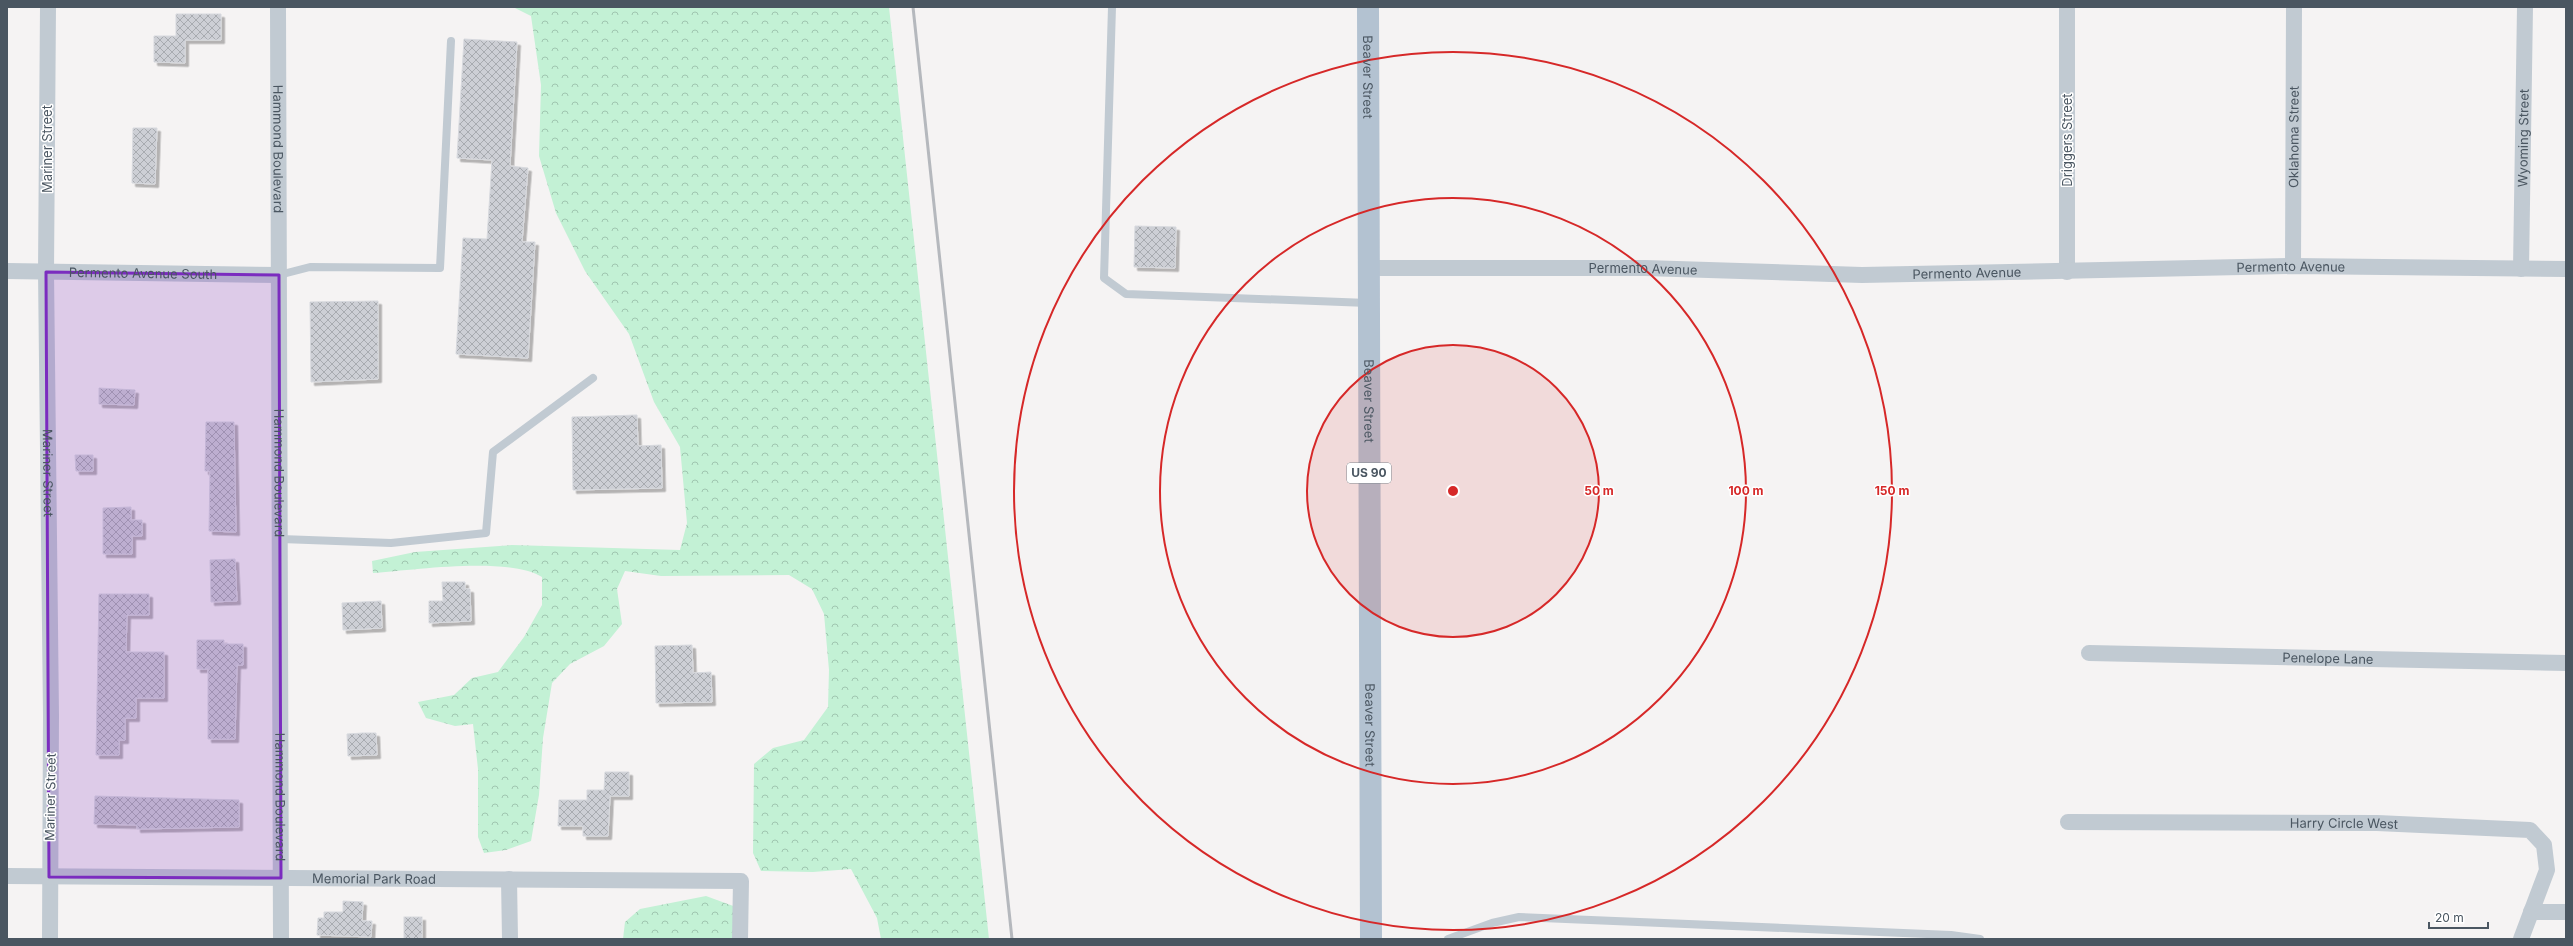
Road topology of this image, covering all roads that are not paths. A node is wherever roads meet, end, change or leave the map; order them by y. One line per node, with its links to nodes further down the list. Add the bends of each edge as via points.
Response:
1 (48, 7): 14 (street, Mariner Street)
2 (278, 7): 16 (street, Hammond Boulevard)
3 (1112, 7): 17 (lane, via 1104,278 1126,294)
4 (1368, 7): 10 (main road, Beaver Street / US 90)
5 (2067, 7): 15 (street, Driggers Street)
6 (2294, 7): 9 (street, Oklahoma Street)
7 (2524, 7): 11 (street, Wyoming Street)
8 (451, 41): 16 (lane, via 440,268 310,268)
9 (2293, 266): 11 (street, Permento Avenue); 15 (street, Permento Avenue)
10 (1369, 268): 15 (street, Permento Avenue, via 1645,268 1862,275); 17 (main road, Beaver Street / US 90)
11 (2521, 269): 12 (street, Permento Avenue)
12 (2566, 269)
13 (7, 271): 14 (street, Permento Avenue South)
14 (46, 272): 16 (street, Permento Avenue South); 24 (street, Mariner Street, via 51,715)
15 (2067, 272)
16 (279, 275): 19 (street, Hammond Boulevard)
17 (1369, 303): 33 (main road, Beaver Street / US 90)
18 (594, 378): 19 (lane, via 494,452 486,533 391,543)
19 (281, 539): 25 (street, Hammond Boulevard)
20 (2089, 654): 21 (street, Penelope Lane)
21 (2566, 662)
22 (2068, 822): 27 (street, Harry Circle West, via 2377,823 2530,830 2544,845 2547,857 2547,870)
23 (7, 876): 24 (street, Memorial Park Road)
24 (49, 876): 25 (street, Memorial Park Road); 29 (street, Mariner Street)
25 (281, 878): 26 (street, Memorial Park Road); 30 (street, Hammond Boulevard)
26 (509, 879): 31 (street); 32 (street, Memorial Park Road, via 741,881)
27 (2531, 912): 28 (street); 36 (street, Harry Circle West)
28 (2566, 912)
29 (50, 939)
30 (281, 939)
31 (510, 939)
32 (740, 939)
33 (1371, 939)
34 (1448, 939): 35 (lane, via 1492,923 1519,917 1943,935)
35 (1980, 939)
36 (2521, 939)

